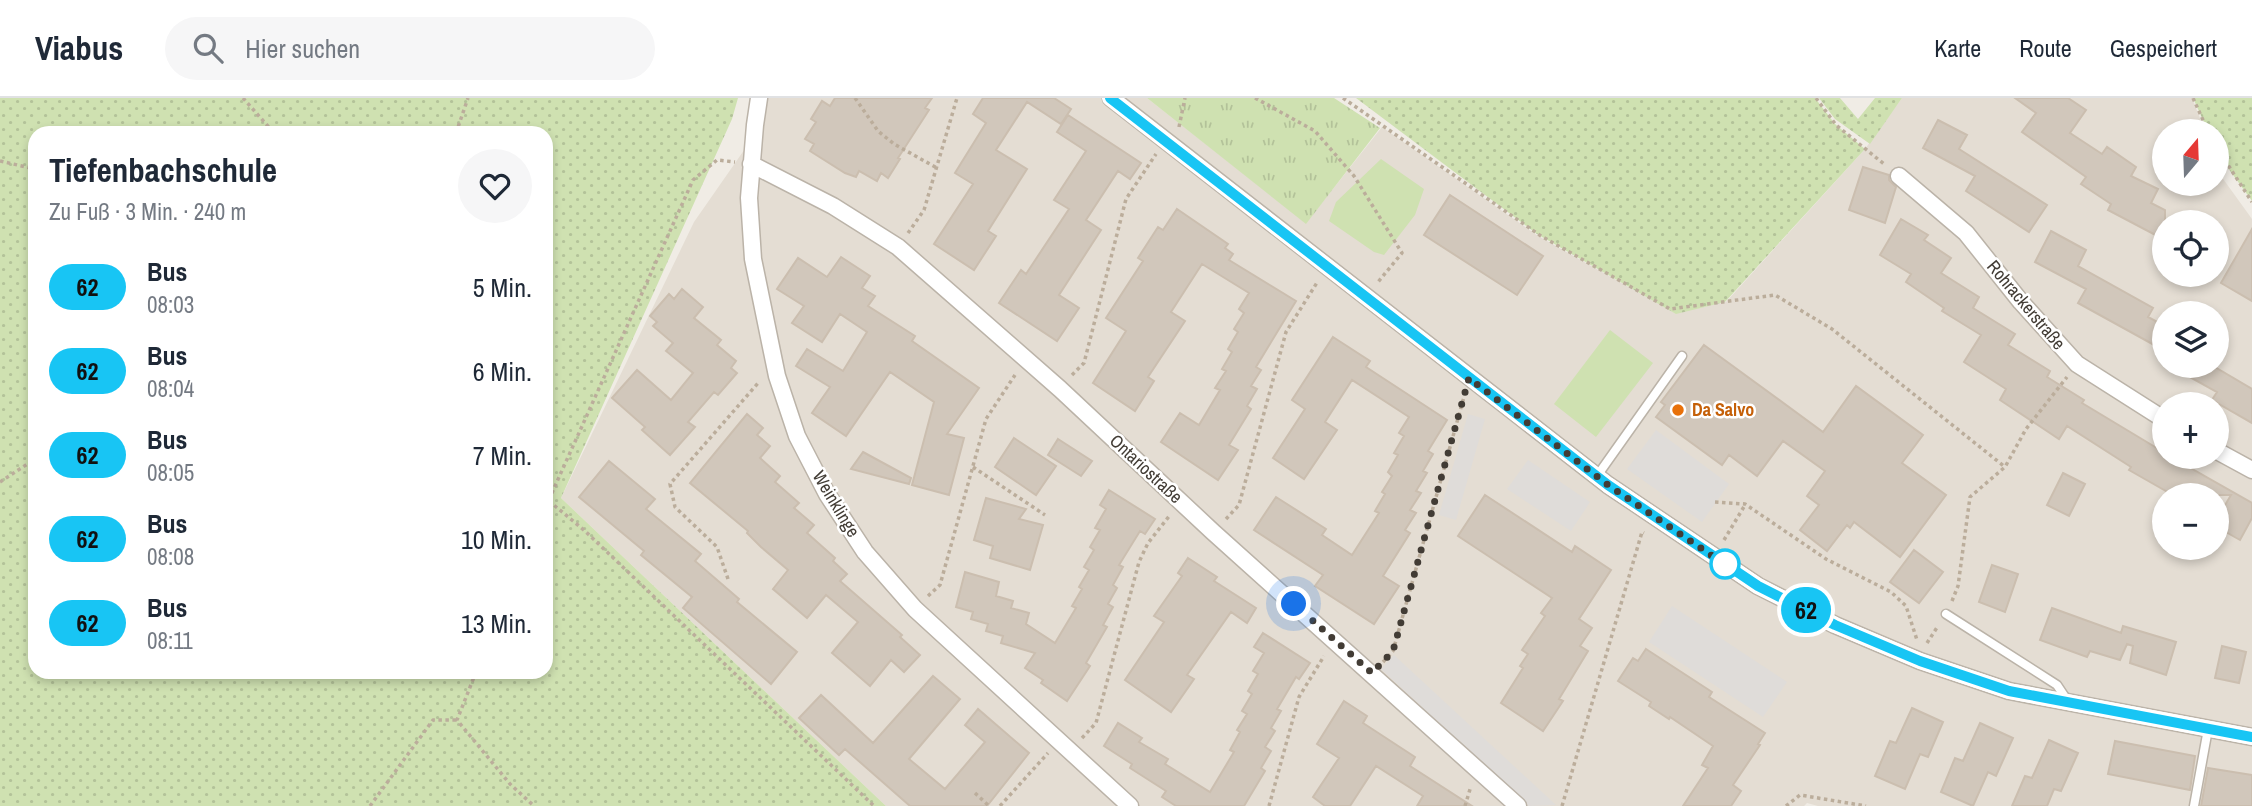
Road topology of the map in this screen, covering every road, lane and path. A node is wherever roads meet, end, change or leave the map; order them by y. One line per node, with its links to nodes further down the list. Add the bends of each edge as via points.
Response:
1 (243, 98): 13 (path)
2 (468, 98): 14 (path)
3 (760, 98): 17 (street, Weinklinge)
4 (855, 98): 19 (path, via 878,131)
5 (957, 98): 19 (path)
6 (1111, 98): 15 (street)
7 (1185, 98): 15 (path)
8 (1255, 98): 25 (path, via 1315,131 1354,176 1402,253)
9 (1343, 98): 36 (path, via 1541,236 1670,309 1775,295 1832,329)
10 (1816, 98): 21 (path, via 1836,125)
11 (2193, 98): 12 (path)
12 (2201, 119)
13 (268, 126)
14 (458, 126)
15 (1170, 144): 24 (street); 31 (path, via 1126,200 1084,363)
16 (0, 161): 18 (path)
17 (751, 164): 23 (street, Ontariostraße, via 833,206); 29 (street, Weinklinge, via 748,198 753,259); 40 (path, via 718,160 693,180)
18 (28, 167)
19 (937, 168): 23 (path, via 924,210)
20 (2230, 168): 22 (path)
21 (1899, 176): 28 (street, Rohrackerstraße, via 1966,233)
22 (2252, 202)
23 (898, 247): 27 (street, Ontariostraße)
24 (1326, 268): 25 (street); 47 (path, via 1286,332 1239,505)
25 (1365, 297): 30 (street)
26 (1682, 356): 38 (lane)
27 (1026, 359): 31 (street, Ontariostraße); 35 (path, via 986,419)
28 (2077, 364): 32 (street, Rohrackerstraße); 36 (path, via 2026,429)
29 (777, 376): 49 (path, via 758,383 670,484 676,508 717,547); 50 (street, Weinklinge, via 797,436 827,494 865,552)
30 (1469, 378): 38 (street); 53 (path, via 1393,651)
31 (1060, 389): 41 (street, Ontariostraße)
32 (2152, 412)
33 (2229, 458): 37 (street)
34 (28, 464): 39 (path)
35 (973, 467): 45 (path); 50 (path, via 940,585)
36 (2006, 467): 51 (path, via 1970,498 1958,586)
37 (2252, 470)
38 (1597, 476): 46 (street)
39 (0, 482)
40 (553, 492)
41 (1180, 502): 47 (street, Ontariostraße); 59 (path, via 1139,562 1096,723)
42 (1715, 502): 44 (path)
43 (553, 504): 63 (path)
44 (1745, 504): 48 (path); 51 (path, via 1826,559 1891,592 1906,606 1922,651)
45 (1045, 514)
46 (1666, 524): 48 (street); 69 (path, via 1654,539 1642,531)
47 (1213, 533): 53 (street, Ontariostraße)
48 (1713, 557): 55 (street, via 1835,625 1920,661 2009,691)
49 (728, 579)
50 (915, 609): 59 (street, Weinklinge)
51 (1946, 614): 55 (lane, via 2057,685)
52 (1317, 669): 67 (path, via 1299,697)
53 (1372, 673): 68 (street, Ontariostraße)
54 (473, 679): 56 (path)
55 (2069, 702): 57 (street)
56 (457, 720): 61 (path, via 433,720); 62 (path)
57 (2208, 729): 58 (street); 72 (lane)
58 (2252, 737)
59 (1065, 746): 65 (path); 66 (street, Weinklinge)
60 (975, 793): 64 (path)
61 (370, 806)
62 (534, 806)
63 (874, 806)
64 (989, 806)
65 (1000, 806)
66 (1130, 806)
67 (1269, 806)
68 (1518, 806)
69 (1562, 806)
70 (1786, 806): 71 (path, via 1800,794)
71 (1866, 806)
72 (2194, 806)

